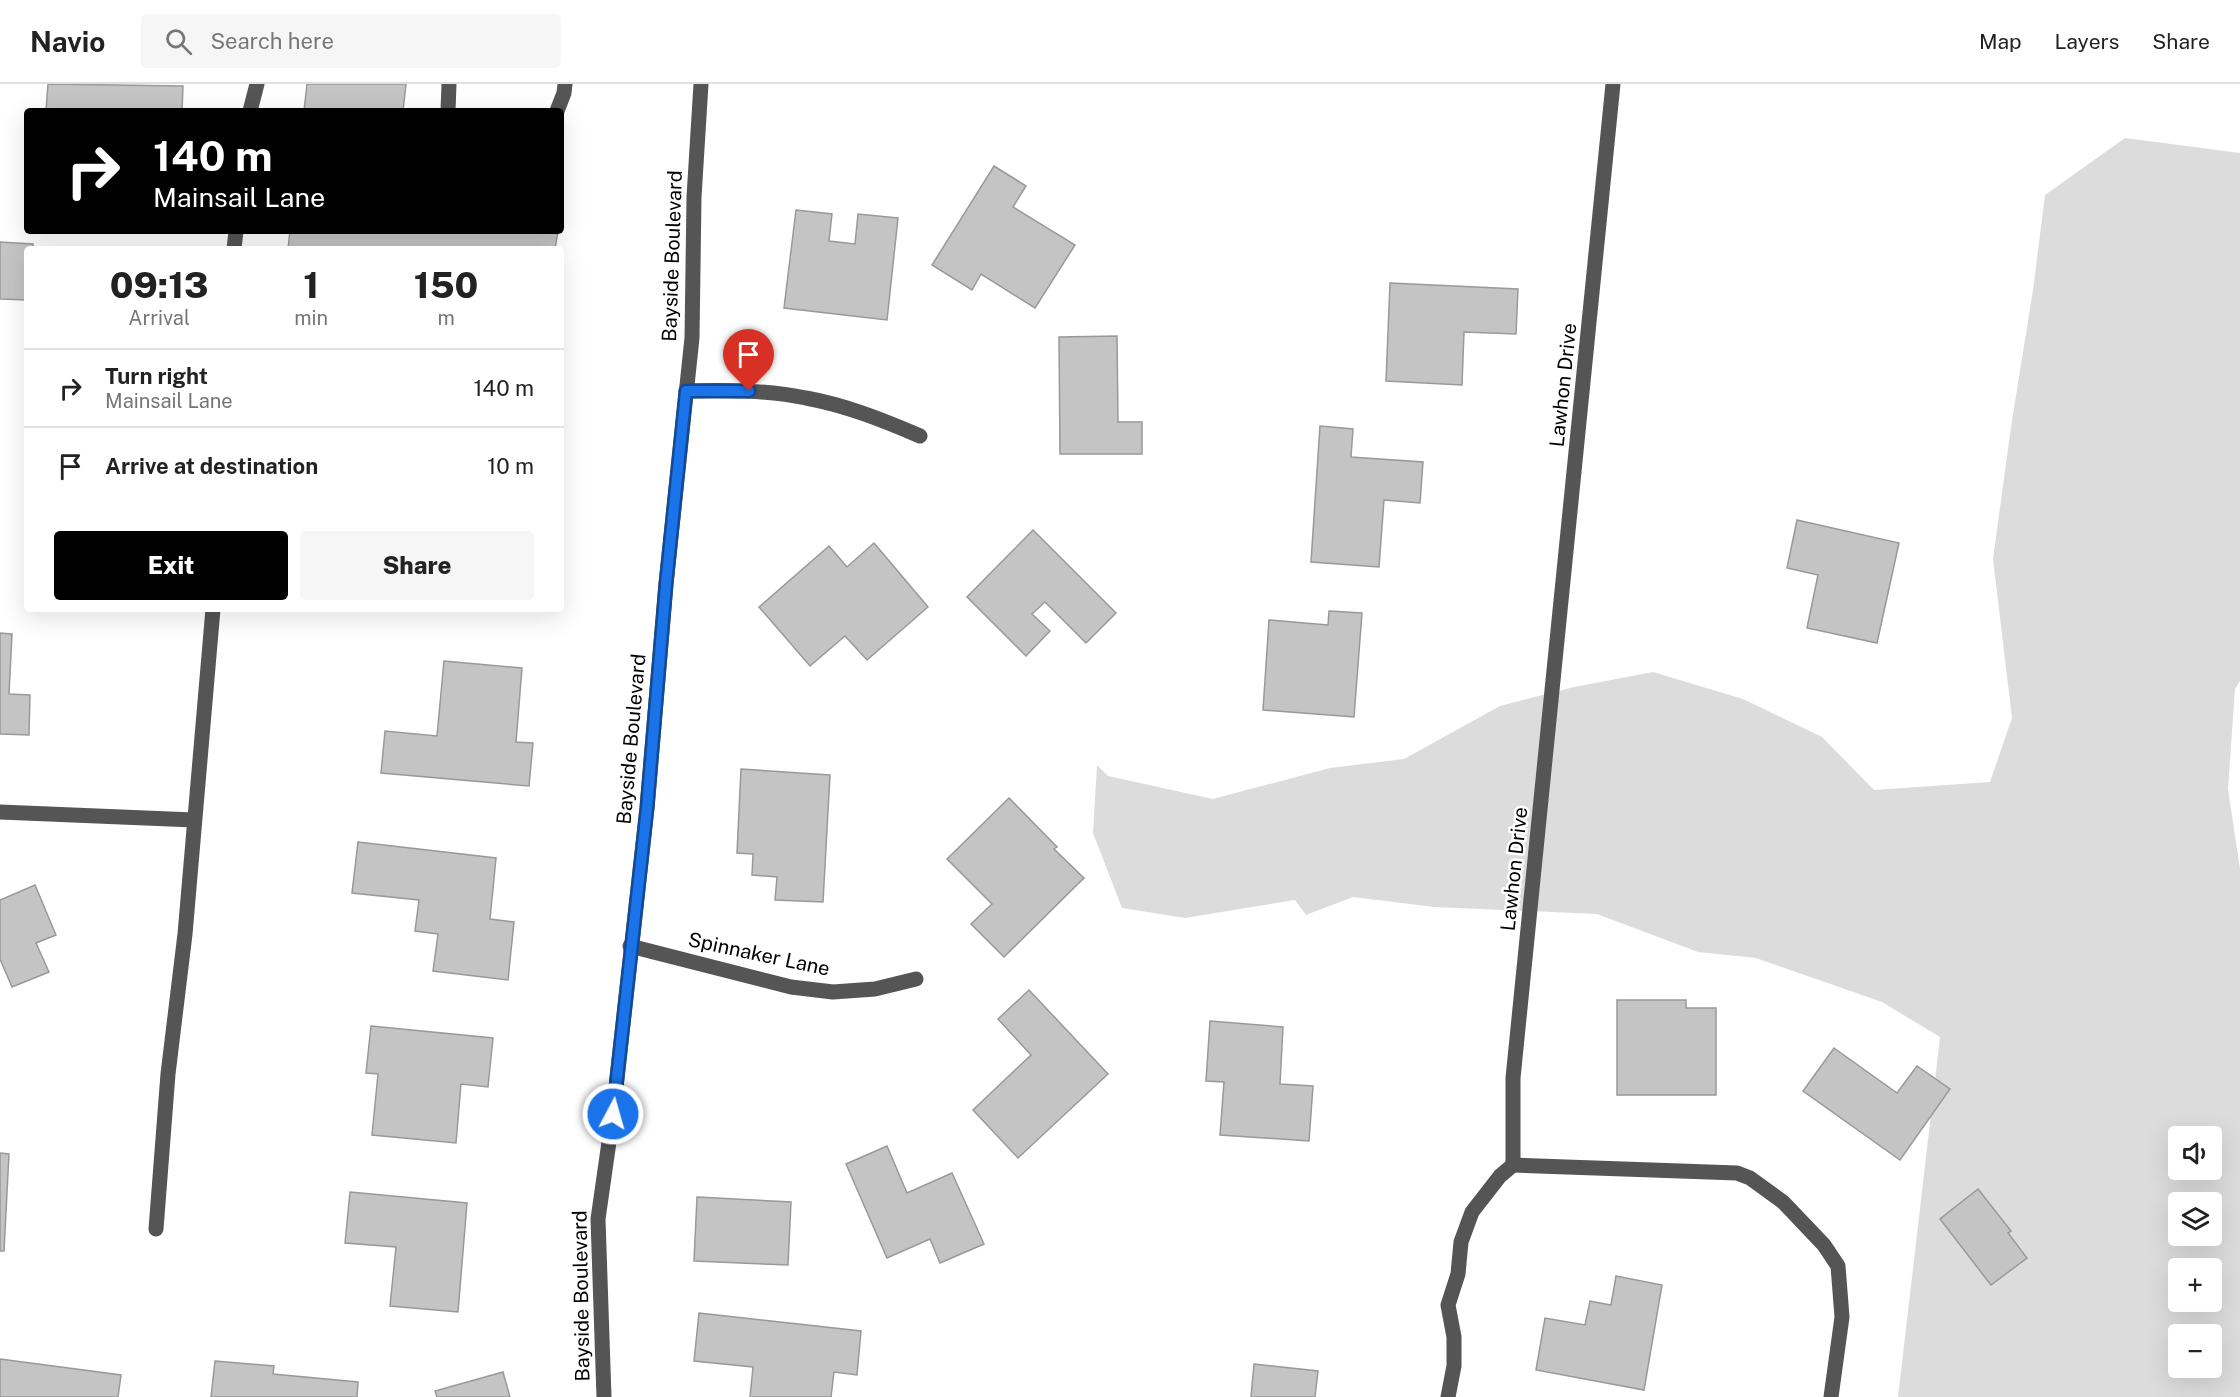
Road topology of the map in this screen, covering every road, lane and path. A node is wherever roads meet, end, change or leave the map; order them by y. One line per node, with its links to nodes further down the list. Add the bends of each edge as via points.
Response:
1 (257, 84): 6 (street)
2 (449, 84): 7 (street)
3 (565, 84): 8 (street)
4 (701, 84): 9 (street, Bayside Boulevard, via 692,338)
5 (1613, 84): 16 (street, Lawhon Drive, via 1514,1078)
6 (251, 108)
7 (448, 108)
8 (557, 108)
9 (686, 391): 10 (street, via 734,390 806,398 876,417); 14 (street, Bayside Boulevard, via 647,808)
10 (920, 436)
11 (213, 612): 13 (street)
12 (0, 812): 13 (street)
13 (194, 820): 17 (street)
14 (630, 946): 15 (street, Spinnaker Lane, via 791,987 833,992 875,989); 18 (street, Bayside Boulevard, via 598,1219)
15 (916, 979)
16 (1513, 1165): 19 (street, via 1472,1212 1461,1242 1458,1275 1448,1305 1454,1366); 20 (street, via 1737,1173 1783,1202 1824,1245 1838,1266 1842,1317)
17 (156, 1229)
18 (604, 1397)
19 (1448, 1397)
20 (1831, 1397)

